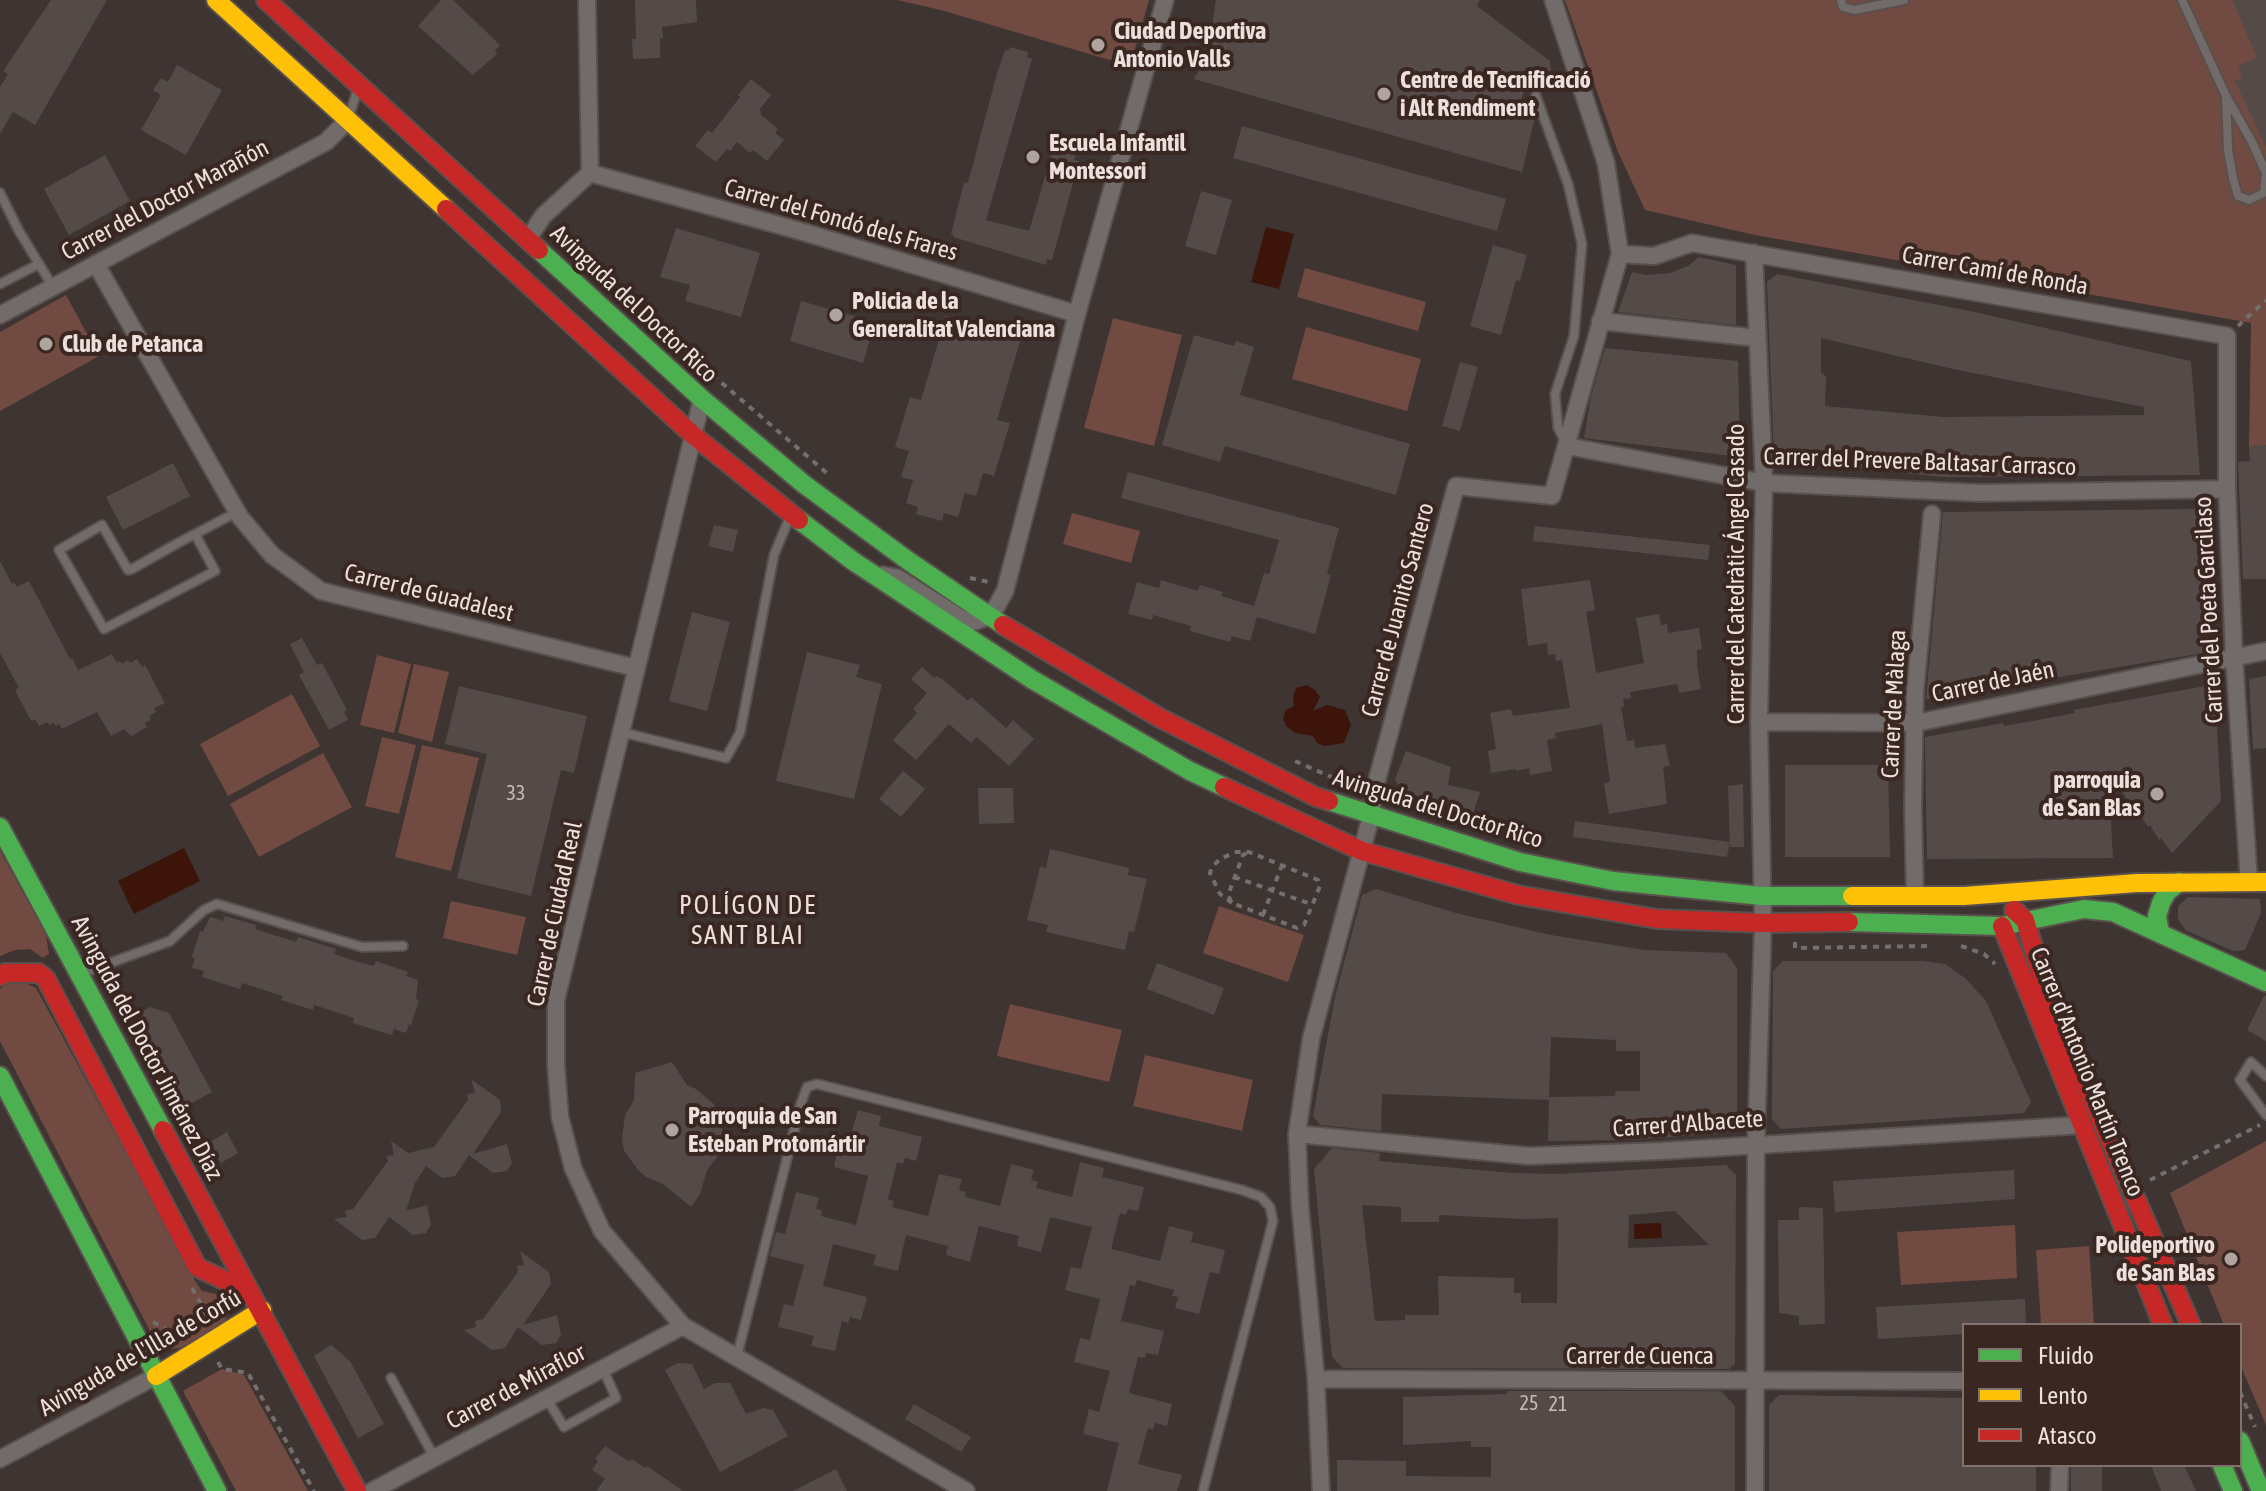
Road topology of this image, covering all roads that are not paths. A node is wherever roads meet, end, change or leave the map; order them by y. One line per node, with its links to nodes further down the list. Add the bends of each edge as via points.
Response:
1 (216, 0): 12 (street, Avinguda del Doctor Rico)
2 (266, 0): 9 (street, Avinguda del Doctor Rico)
3 (587, 0): 13 (street)
4 (1165, 0): 22 (street)
5 (1553, 0): 17 (street, via 1606,163)
6 (1841, 0): 7 (lane, via 1843,7 1854,10)
7 (1904, 0)
8 (2182, 0): 11 (lane)
9 (360, 85): 12 (lane); 15 (street, Avinguda del Doctor Rico)
10 (1536, 96): 29 (lane, via 1568,184 1582,244 1574,336 1555,394 1558,427)
11 (2226, 96): 11 (lane, via 2233,178 2238,196 2249,200 2264,193 2266,173)
12 (348, 120): 19 (street, Carrer del Doctor Marañón, via 326,142); 28 (street, Avinguda del Doctor Rico)
13 (590, 173): 15 (street, via 543,216); 22 (street, Carrer del Fondó dels Frares)
14 (0, 193): 18 (lane)
15 (528, 239): 27 (street, Avinguda del Doctor Rico)
16 (1754, 253): 17 (street, Carrer Camí de Ronda, via 1692,243 1654,256); 25 (street, Carrer Camí de Ronda); 26 (street, Carrer del Catedràtic Ángel Casado)
17 (1620, 254): 24 (street, Carrer de Juanito Santero)
18 (39, 264): 20 (lane); 21 (lane)
19 (96, 264): 21 (street, Carrer del Doctor Marañón); 32 (street, Carrer de Guadalest)
20 (0, 284)
21 (53, 287): 23 (street, Carrer del Doctor Marañón)
22 (1077, 314): 37 (street, via 1005,591)
23 (0, 315)
24 (1600, 321): 26 (street); 29 (street, Carrer de Juanito Santero)
25 (2227, 336): 31 (street, Carrer del Poeta Garcilaso)
26 (1757, 338): 30 (street, Carrer del Catedràtic Ángel Casado)
27 (702, 399): 28 (street, Carrer de Ciudad Real); 37 (street, Avinguda del Doctor Rico, via 805,485)
28 (693, 435): 33 (street, Avinguda del Doctor Rico); 40 (street, Carrer de Ciudad Real)
29 (1567, 446): 30 (street, Carrer del Prevere Baltasar Carrasco); 44 (street, Carrer de Juanito Santero, via 1552,496 1456,486)
30 (1764, 483): 31 (street, Carrer del Prevere Baltasar Carrasco, via 1981,493); 41 (street, Carrer del Catedràtic Ángel Casado)
31 (2227, 489): 39 (street, Carrer del Poeta Garcilaso)
32 (237, 512): 35 (lane); 40 (street, Carrer de Guadalest, via 272,555 321,591)
33 (791, 514): 36 (street, Avinguda del Doctor Rico); 43 (lane, via 774,555 740,733 726,758)
34 (1932, 514): 42 (street, Carrer de Màlaga)
35 (195, 534): 35 (lane, via 128,570 102,525 59,550 104,629 215,571)
36 (870, 572): 37 (street, Avinguda del Doctor Rico, via 898,578 961,618 973,622); 46 (street, Avinguda del Doctor Rico, via 1033,680 1190,771)
37 (991, 616): 44 (street, Avinguda del Doctor Rico, via 1160,718 1316,797)
38 (2266, 651): 39 (street, Carrer de Jaén)
39 (2234, 656): 42 (street, Carrer de Jaén); 48 (street, Carrer del Poeta Garcilaso)
40 (636, 668): 43 (street, Carrer de Ciudad Real)
41 (1759, 722): 42 (street, Carrer de Jaén); 51 (street, Carrer del Catedràtic Ángel Casado)
42 (1916, 723): 52 (street, Carrer de Màlaga)
43 (621, 732): 70 (street, Carrer de Ciudad Real, via 556,1000 560,1117 573,1168 602,1231)
44 (1371, 816): 46 (street, Carrer de Juanito Santero); 51 (street, Avinguda del Doctor Rico, via 1520,862 1613,881)
45 (0, 827): 57 (street, Avinguda del Doctor Jiménez Díaz)
46 (1362, 851): 54 (street, Avinguda del Doctor Rico, via 1518,895 1657,919); 64 (street, Carrer de Juanito Santero, via 1311,1039)
47 (2179, 882): 48 (street, Avinguda del Doctor Rico); 49 (street, Avinguda del Doctor Rico); 55 (street, via 2161,903)
48 (2258, 882)
49 (2082, 887): 50 (street, Avinguda del Doctor Rico); 53 (street, via 2061,903)
50 (1994, 895): 52 (street, Avinguda del Doctor Rico); 53 (street, Carrer d'Antonio Martín Trenco)
51 (1762, 896): 52 (street, Avinguda del Doctor Rico); 54 (street, Carrer del Catedràtic Ángel Casado)
52 (1915, 897)
53 (2014, 919): 54 (street, Avinguda del Doctor Rico); 55 (street, via 2084,909 2113,912); 63 (street, Carrer d'Antonio Martín Trenco); 69 (street, Carrer d'Antonio Martín Trenco)
54 (1763, 923): 65 (street, Carrer del Catedràtic Ángel Casado)
55 (2160, 933): 59 (street)
56 (403, 946): 57 (lane, via 362,947 217,904 170,941)
57 (80, 974): 66 (street, Avinguda del Doctor Jiménez Díaz)
58 (0, 976): 66 (street, via 39,973 46,979 197,1267)
59 (2264, 977)
60 (0, 1076): 73 (street)
61 (2266, 1076): 62 (lane, via 2251,1062 2240,1080)
62 (2266, 1115)
63 (2083, 1125): 65 (street, Carrer d'Albacete); 68 (street, Carrer d'Antonio Martín Trenco)
64 (1297, 1134): 65 (street, Carrer d'Albacete, via 1529,1156); 75 (street, Carrer de Juanito Santero)
65 (1756, 1143): 76 (street, Carrer del Catedràtic Ángel Casado)
66 (251, 1293): 67 (street, Avinguda del Doctor Jiménez Díaz)
67 (262, 1310): 73 (street, Avinguda de l'Illa de Corfú); 85 (street, Avinguda del Doctor Jiménez Díaz)
68 (2162, 1323)
69 (2190, 1323)
70 (683, 1326): 71 (street, Carrer de Ciudad Real); 72 (street, Carrer de Miraflor)
71 (736, 1357): 87 (street, Carrer de Ciudad Real); 88 (lane, via 807,1087 817,1084 1242,1190 1261,1197 1273,1221)
72 (603, 1369): 78 (street, Carrer de Miraflor); 78 (lane, via 616,1398 564,1427)
73 (156, 1376): 81 (street, Avinguda de l'Illa de Corfú); 84 (street)
74 (391, 1378): 80 (lane)
75 (1316, 1379): 76 (street, Carrer de Cuenca); 89 (street, Carrer de Juanito Santero)
76 (1756, 1381): 77 (street, Carrer de Cuenca); 90 (street, Carrer del Catedràtic Ángel Casado)
77 (1962, 1381)
78 (547, 1399): 80 (street, Carrer de Miraflor)
79 (2242, 1446): 93 (street)
80 (434, 1457): 86 (street, Carrer de Miraflor)
81 (0, 1459)
82 (2060, 1467): 91 (street)
83 (2223, 1467): 92 (street)
84 (217, 1491)
85 (357, 1491)
86 (372, 1491)
87 (966, 1491)
88 (1203, 1491)
89 (1321, 1491)
90 (1755, 1491)
91 (2059, 1491)
92 (2233, 1491)
93 (2261, 1491)

